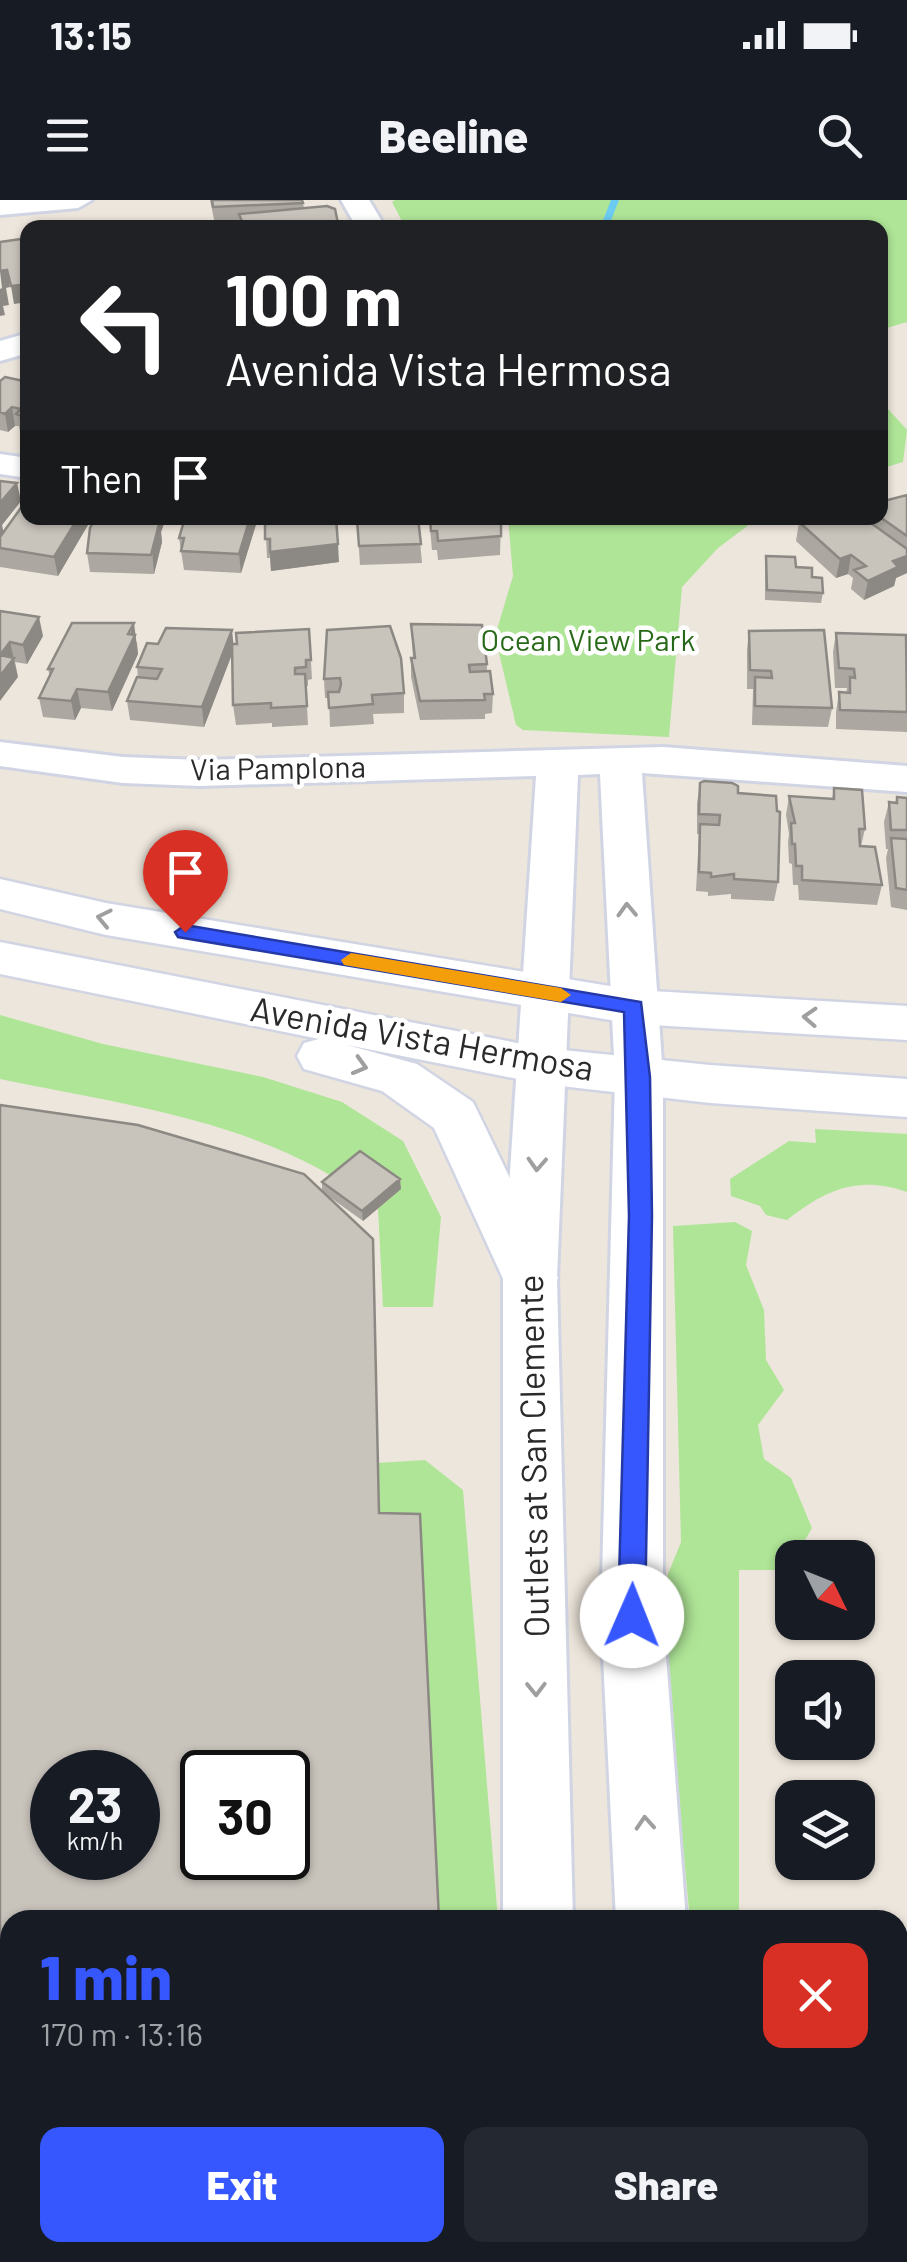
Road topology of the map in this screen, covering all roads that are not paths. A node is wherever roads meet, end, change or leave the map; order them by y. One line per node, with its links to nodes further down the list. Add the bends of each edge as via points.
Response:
1 (78, 200): 2 (street)
2 (0, 207)
3 (0, 754): 5 (street, Via Pamplona, via 200,773)
4 (620, 760): 5 (street, Via Pamplona); 6 (street, Via Pamplona); 10 (street, one-way to 4)
5 (558, 761): 9 (street)
6 (907, 778)
7 (0, 894): 9 (main road, Avenida Vista Hermosa, one-way to 7, via 106,919)
8 (0, 959): 12 (main road, Avenida Vista Hermosa); 15 (main road, one-way to 15, via 60,994 399,1077 455,1116)
9 (545, 993): 10 (main road, Avenida Vista Hermosa); 12 (street, Outlets at San Clemente)
10 (634, 1007): 11 (main road, Avenida Vista Hermosa, one-way to 10); 13 (street)
11 (907, 1023)
12 (544, 1066): 13 (main road, Avenida Vista Hermosa); 15 (street, Outlets at San Clemente, one-way to 15)
13 (639, 1077): 14 (main road, Avenida Vista Hermosa); 17 (street, one-way to 13, via 632,1616)
14 (907, 1098)
15 (530, 1278): 16 (street, Outlets at San Clemente, one-way to 16)
16 (538, 1910)
17 (650, 1910)

